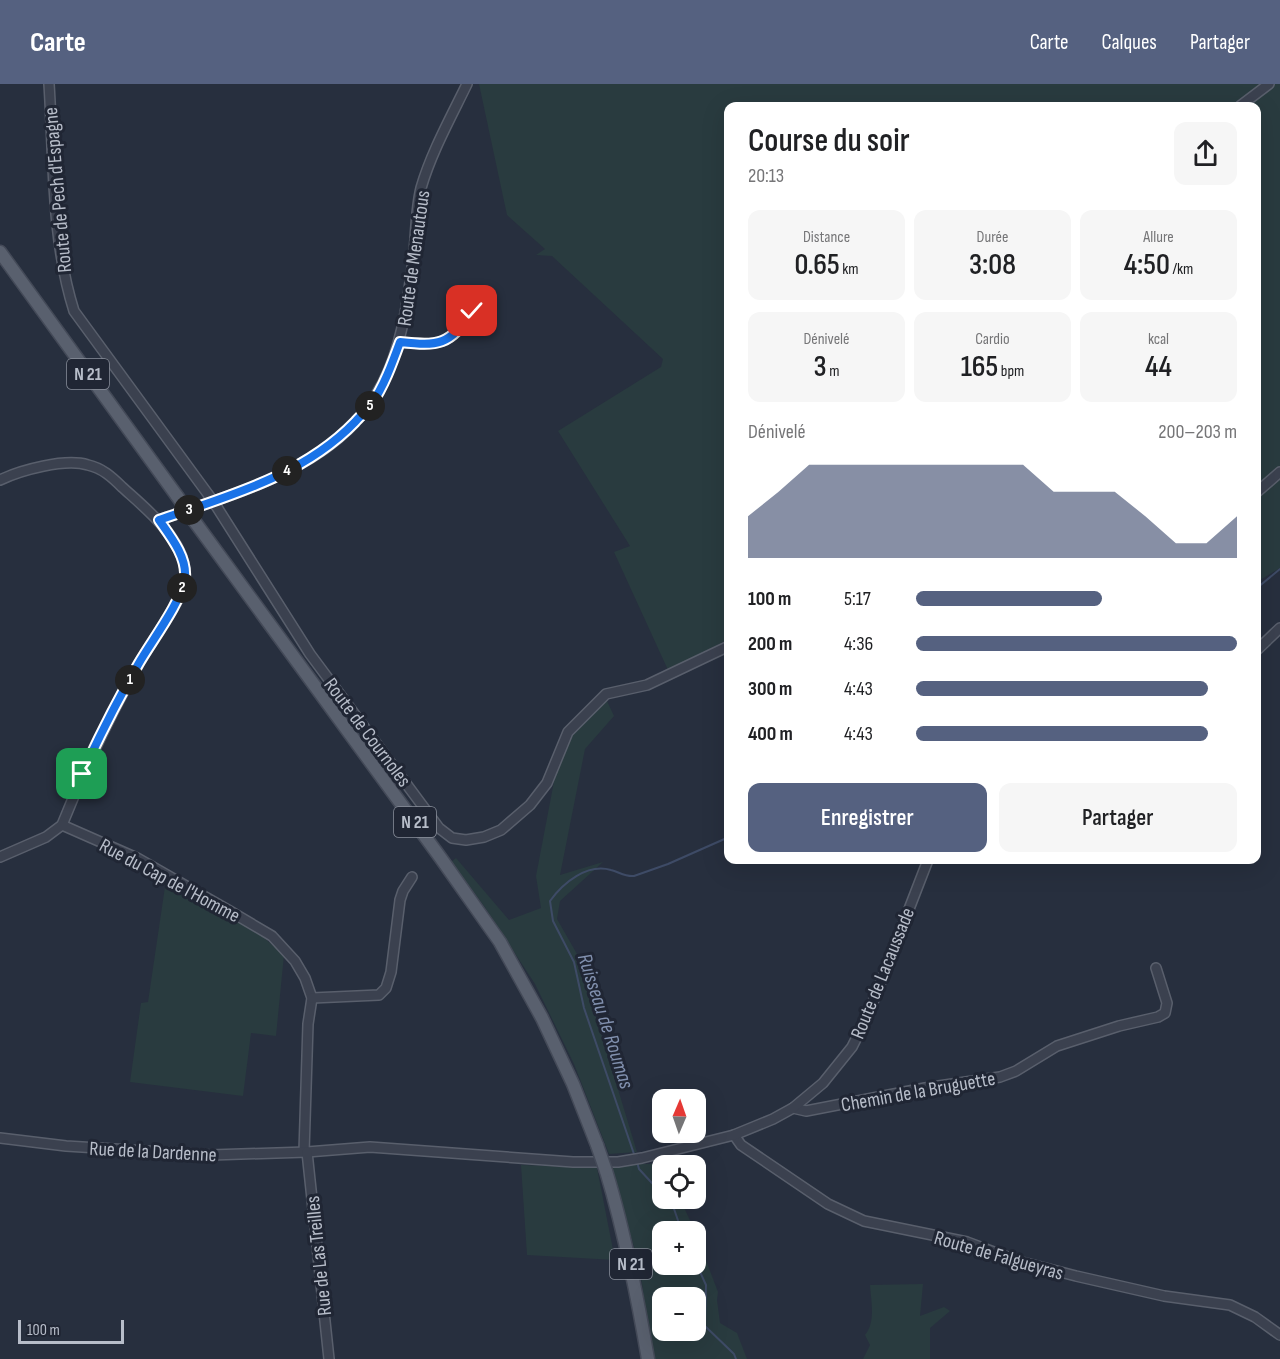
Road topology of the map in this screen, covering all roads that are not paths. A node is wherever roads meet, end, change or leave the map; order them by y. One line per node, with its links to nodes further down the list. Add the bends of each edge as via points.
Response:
1 (49, 84): 11 (street, Route de Pech d'Espagne, via 56,218 65,281 74,311)
2 (467, 84): 7 (street, Route de Menautous, via 421,190)
3 (1269, 84): 4 (street)
4 (1245, 102)
5 (0, 252): 28 (main road, N 21, bridge, via 500,942 573,1084 606,1170 622,1223)
6 (472, 311): 7 (street, via 445,341 428,345)
7 (400, 342): 11 (street, Route de Menautous, via 371,406 344,434 311,458 266,482)
8 (1280, 472): 10 (street)
9 (0, 480): 12 (street, via 58,464 88,464 108,473)
10 (1261, 489)
11 (213, 501): 12 (street, Route de Menautous); 15 (street, Route de Cournoles, via 310,654 439,828 452,838 484,837 501,830 530,806 547,783 568,732 606,694 647,685)
12 (159, 520): 16 (street, via 184,563 185,579 97,741)
13 (1280, 628): 14 (street)
14 (1261, 646)
15 (724, 648)
16 (62, 825): 17 (street, via 46,837); 21 (street, Rue du Cap de l'Homme, via 137,858 272,936 295,961)
17 (0, 857)
18 (926, 864): 22 (street, Route de Lacaussade, via 852,1047 823,1083)
19 (412, 877): 21 (street, via 400,900 386,988 379,995)
20 (1156, 969): 22 (street, Chemin de la Bruguette, via 1167,1003 1165,1013 1158,1017 1057,1046 1000,1077 806,1111)
21 (312, 999): 25 (street, Rue de Las Treilles, via 308,1024)
22 (793, 1108): 23 (street, Route de Lacaussade)
23 (734, 1135): 25 (street, Rue de la Dardenne, via 618,1162 370,1147); 26 (street, Route de Falgueyras, via 741,1145 828,1204 864,1221 967,1242 1076,1276 1164,1296 1230,1305)
24 (0, 1138): 25 (street, Rue de la Dardenne, via 211,1155)
25 (306, 1152): 27 (street, Rue de Las Treilles)
26 (1280, 1335)
27 (329, 1359)
28 (648, 1359)

